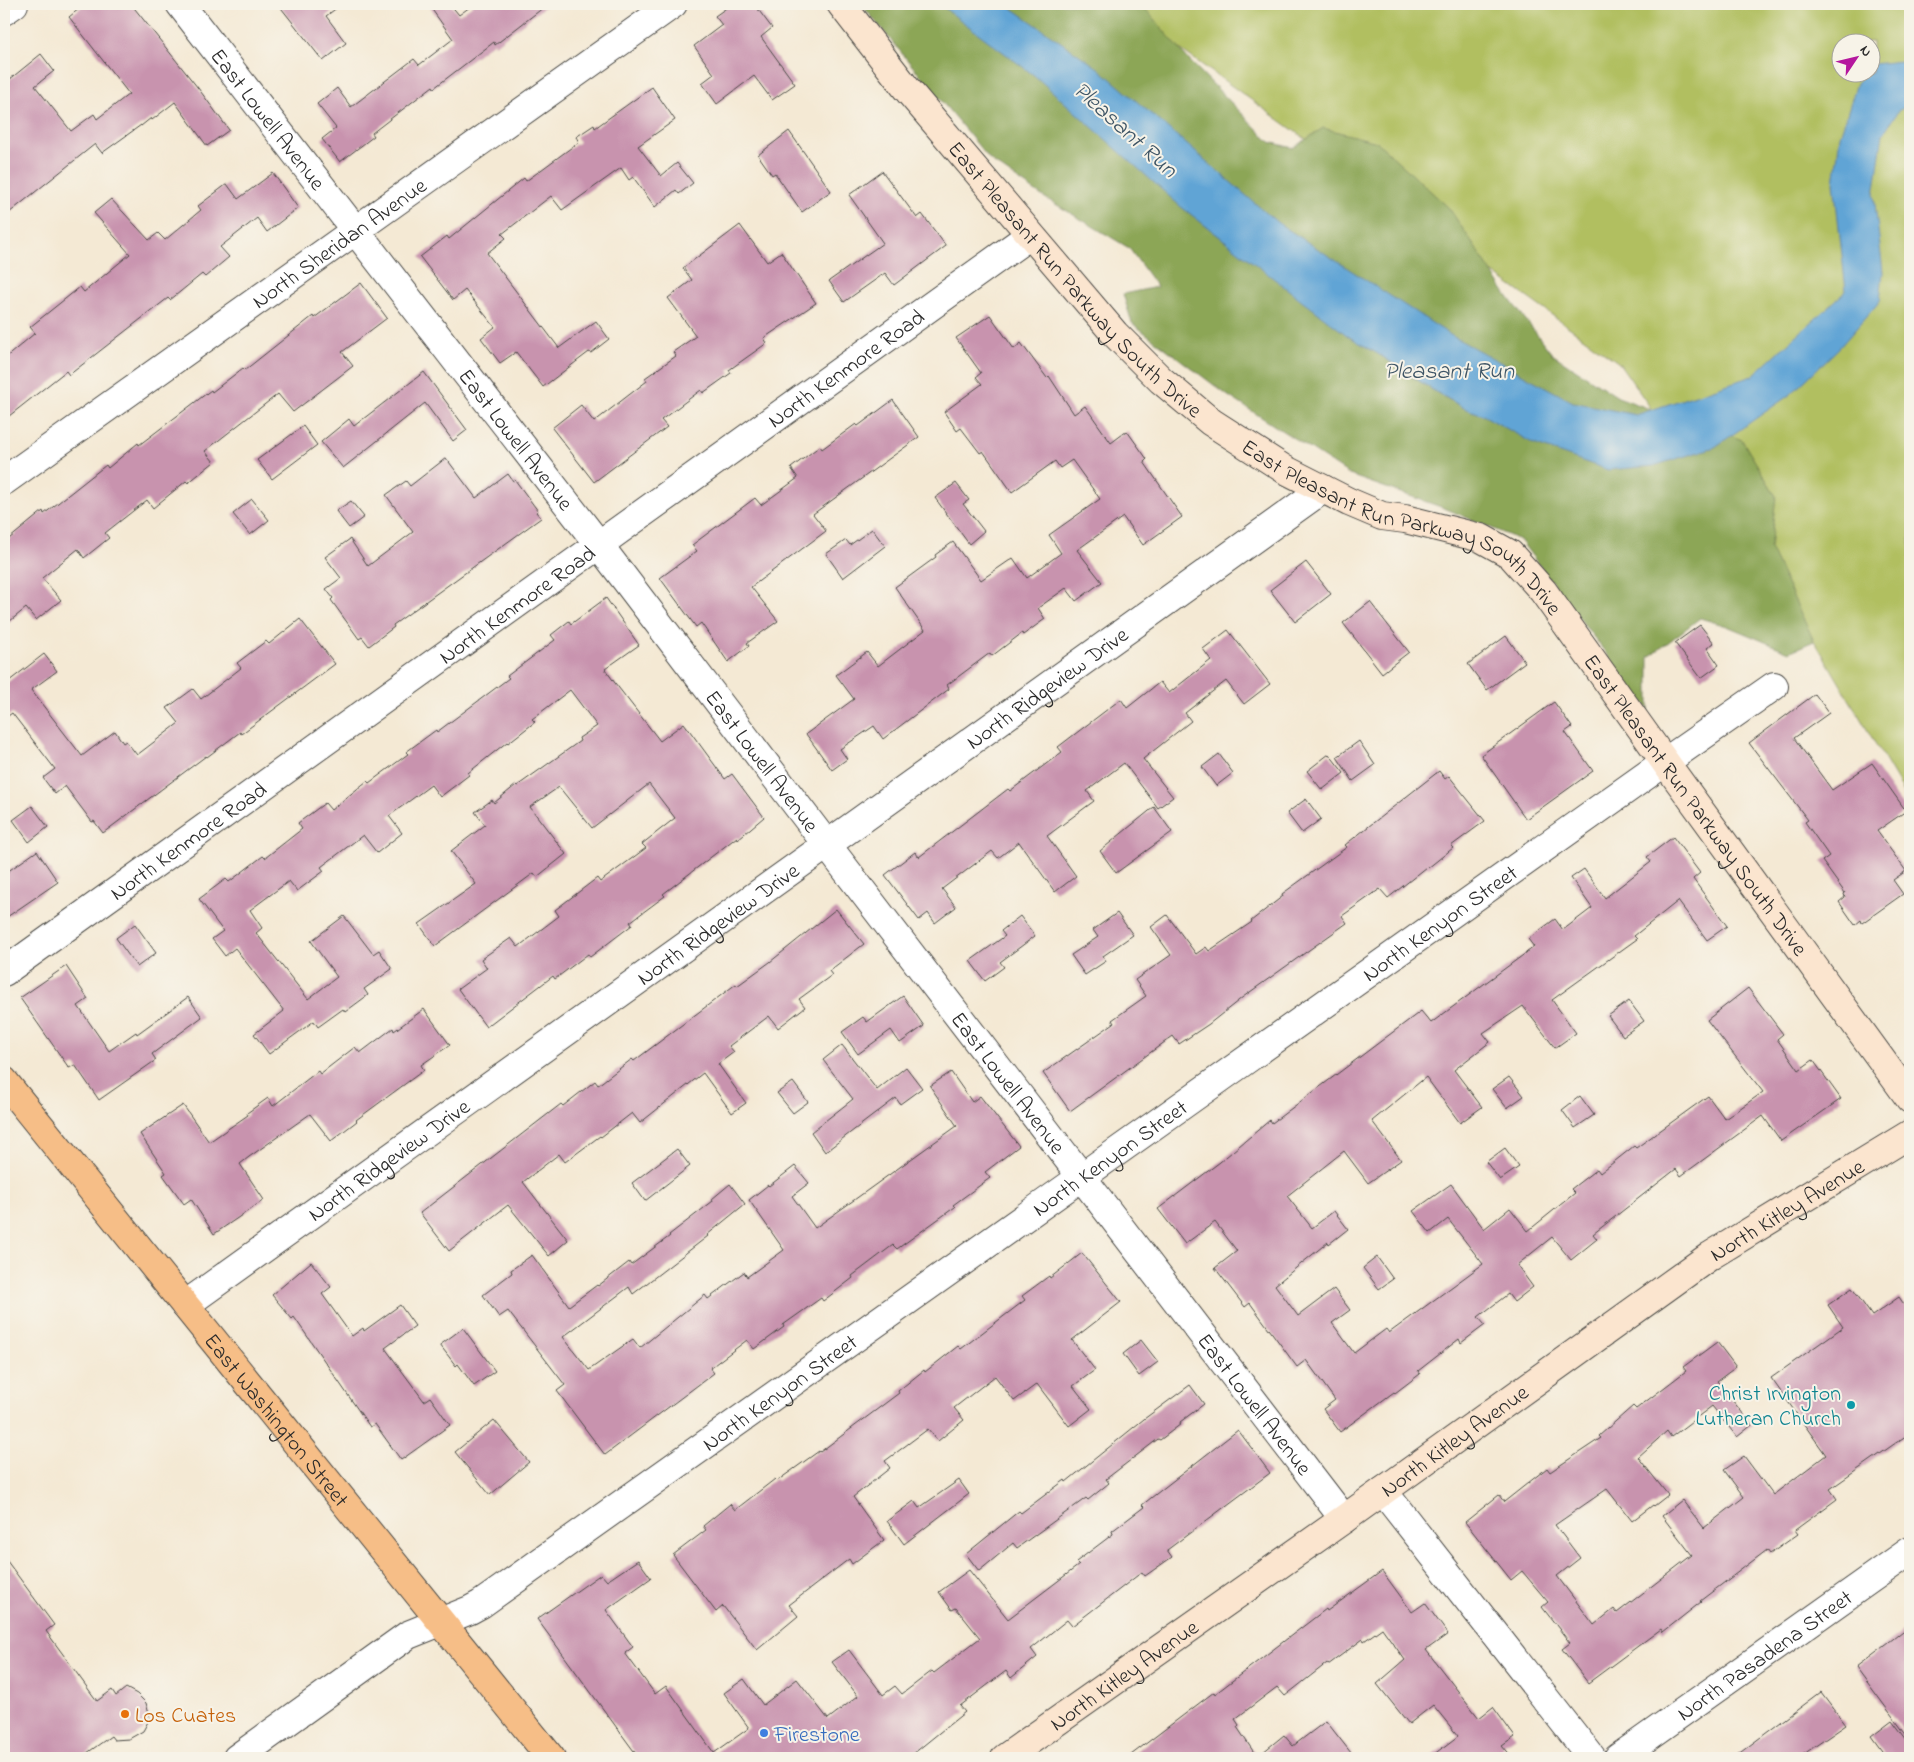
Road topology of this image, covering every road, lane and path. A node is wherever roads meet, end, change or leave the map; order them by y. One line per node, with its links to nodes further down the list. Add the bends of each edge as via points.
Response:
1 (14, 4): 5 (street)
2 (180, 4): 6 (street, East Lowell Avenue)
3 (672, 4): 6 (street, North Sheridan Avenue)
4 (841, 4): 7 (street, East Pleasant Run Parkway South Drive, via 906,88)
5 (4, 11)
6 (355, 231): 8 (street, North Sheridan Avenue); 10 (street, East Lowell Avenue)
7 (1030, 236): 9 (street, East Pleasant Run Parkway South Drive, via 1115,334 1177,394 1247,446); 10 (street, North Kenmore Road)
8 (4, 481)
9 (1323, 489): 12 (street, East Pleasant Run Parkway South Drive, via 1382,516 1481,538 1510,554 1543,591); 13 (street, North Ridgeview Drive)
10 (599, 545): 13 (street, East Lowell Avenue); 14 (street, North Kenmore Road)
11 (1774, 686): 12 (street, North Kenyon Street)
12 (1665, 762): 16 (street, East Pleasant Run Parkway South Drive); 18 (street, North Kenyon Street)
13 (826, 845): 18 (street, East Lowell Avenue); 19 (street, North Ridgeview Drive)
14 (4, 972)
15 (4, 1081): 19 (main road, East Washington Street)
16 (1910, 1099)
17 (1910, 1134): 20 (street, North Kitley Avenue, via 1710,1256)
18 (1081, 1177): 21 (street, East Lowell Avenue); 23 (street, North Kenyon Street, via 480,1604)
19 (185, 1306): 23 (main road, East Washington Street)
20 (1383, 1490): 21 (street, North Kitley Avenue); 27 (street)
21 (1344, 1519): 26 (street, North Kitley Avenue)
22 (1910, 1551): 28 (street, North Pasadena Street)
23 (442, 1621): 24 (street, North Kenyon Street, via 408,1635); 25 (main road, East Washington Street)
24 (237, 1758)
25 (551, 1758)
26 (1005, 1758)
27 (1592, 1758)
28 (1618, 1758)

